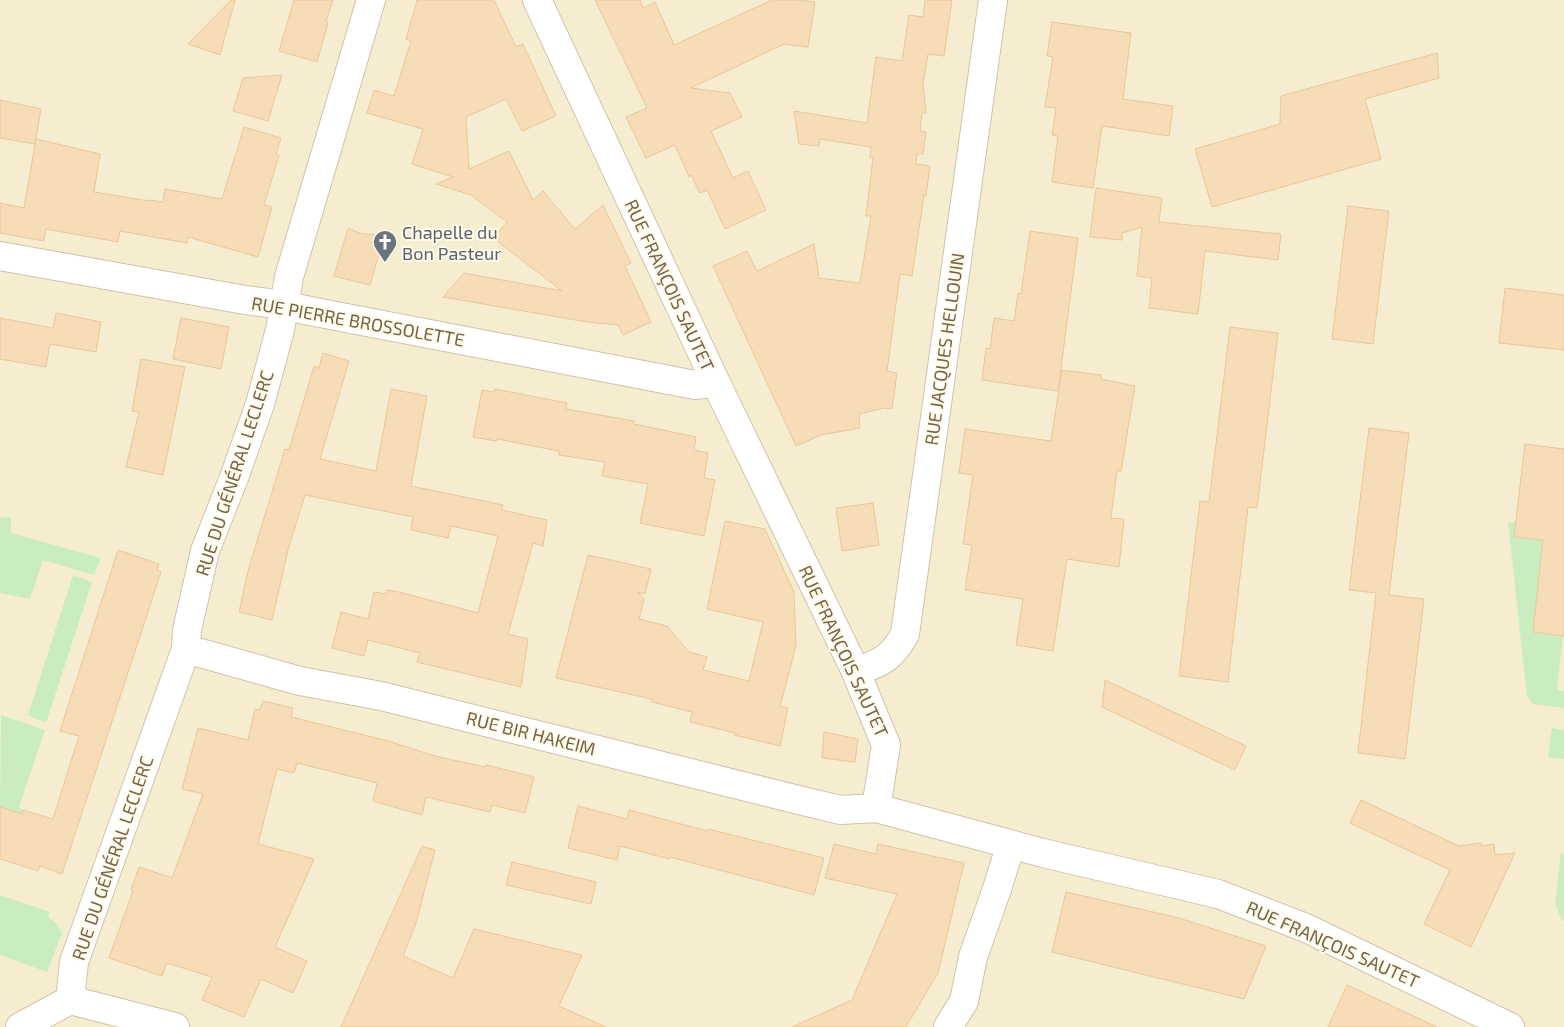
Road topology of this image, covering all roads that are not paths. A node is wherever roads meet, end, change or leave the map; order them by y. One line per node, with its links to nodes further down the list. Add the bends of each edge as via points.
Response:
1 (371, 0): 5 (street, RUE DU GÉNÉRAL LECLERC, via 289,277)
2 (536, 0): 6 (street, RUE FRANÇOIS SAUTET)
3 (993, 0): 8 (street, RUE JACQUES HELLOUIN, via 905,634 896,650 881,662)
4 (0, 256): 5 (street, RUE PIERRE BROSSOLETTE)
5 (284, 305): 6 (street, RUE PIERRE BROSSOLETTE, via 695,385); 7 (street, RUE DU GÉNÉRAL LECLERC, via 260,404 206,551 187,630)
6 (716, 383): 8 (street, RUE FRANÇOIS SAUTET)
7 (186, 649): 9 (street, RUE BIR HAKEIM, via 300,681 381,696 841,810); 11 (street, RUE DU GÉNÉRAL LECLERC, via 74,962)
8 (856, 672): 9 (street, RUE FRANÇOIS SAUTET, via 886,745)
9 (876, 808): 10 (street, RUE FRANÇOIS SAUTET)
10 (1011, 844): 14 (street, via 973,957 964,1001); 15 (street, RUE FRANÇOIS SAUTET, via 1218,894 1306,928)
11 (70, 1000): 12 (street); 13 (street)
12 (20, 1027)
13 (175, 1027)
14 (948, 1027)
15 (1510, 1027)

